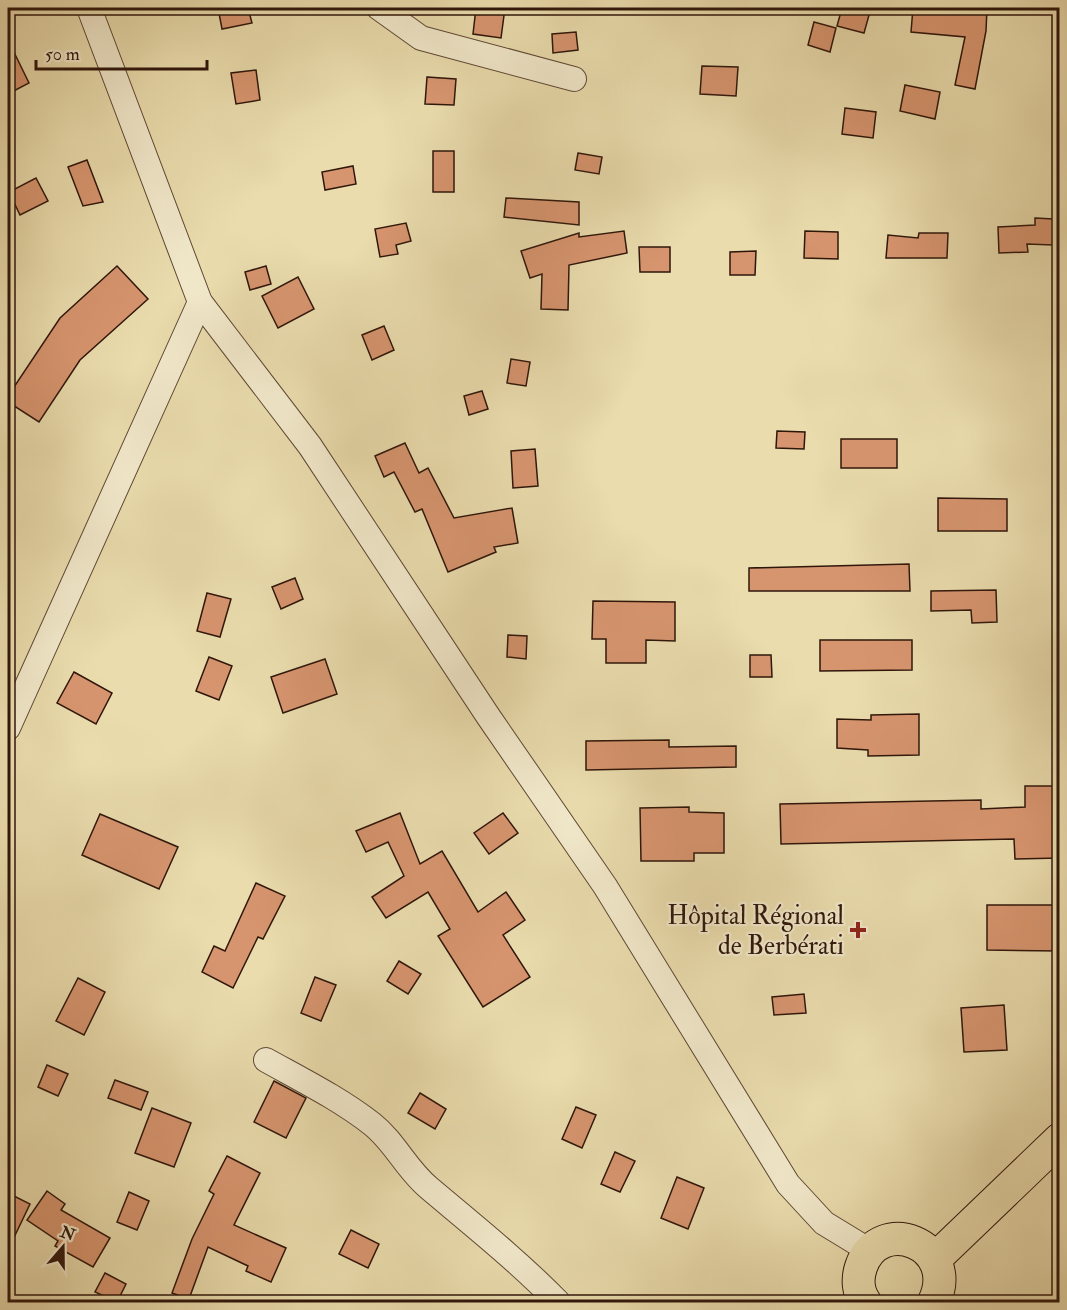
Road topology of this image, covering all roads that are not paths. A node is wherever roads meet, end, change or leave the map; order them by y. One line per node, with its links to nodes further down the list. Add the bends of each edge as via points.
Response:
1 (89, 8): 4 (street)
2 (379, 8): 3 (street, via 421,38)
3 (574, 80)
4 (200, 302): 5 (street); 8 (street, via 310,446 605,886 788,1184 824,1223)
5 (8, 728)
6 (266, 1060): 10 (street, via 372,1124 427,1187)
7 (1059, 1139): 9 (main road)
8 (870, 1251): 9 (main road, via 891,1239 904,1239 927,1249); 11 (main road, via 858,1274)
9 (935, 1259): 12 (main road, via 940,1274)
10 (558, 1302)
11 (865, 1302)
12 (934, 1302)

